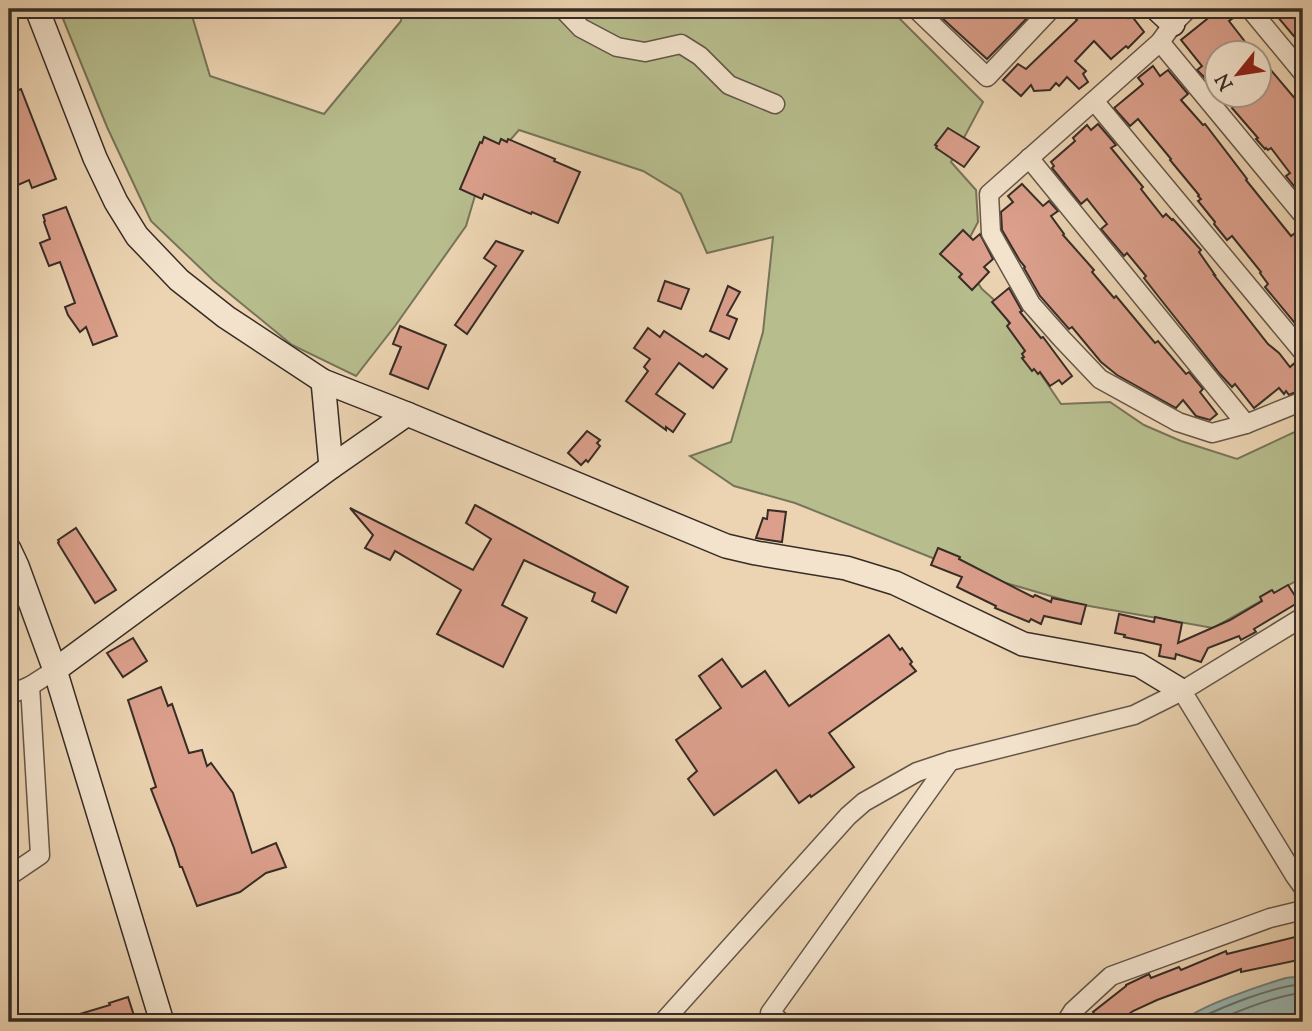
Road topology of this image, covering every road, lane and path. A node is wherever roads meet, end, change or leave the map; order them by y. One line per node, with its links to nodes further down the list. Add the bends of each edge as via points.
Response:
1 (37, 9): 13 (street, via 95,158 138,236 178,280)
2 (563, 9): 9 (street, via 581,28 617,47 645,52 681,44 729,85)
3 (916, 9): 4 (street, via 987,78)
4 (1051, 9)
5 (1250, 9): 7 (street)
6 (1169, 21): 8 (street); 11 (street)
7 (1303, 73)
8 (1095, 102): 10 (street); 12 (street)
9 (775, 104)
10 (1029, 158): 16 (street); 16 (street, via 989,194 991,233 1031,304 1100,379 1178,422 1212,433)
11 (1303, 215)
12 (1303, 352)
13 (323, 381): 15 (street); 17 (street)
14 (1303, 401): 16 (street)
15 (407, 414): 17 (street); 22 (street, via 726,546 883,579 1023,644 1139,665)
16 (1246, 424)
17 (331, 467): 20 (street)
18 (9, 549): 20 (street)
19 (1303, 617): 22 (street)
20 (55, 670): 21 (street); 28 (street)
21 (30, 686): 23 (street); 25 (street, via 40,855)
22 (1182, 691): 24 (street, via 1134,715); 26 (street)
23 (9, 695)
24 (950, 761): 29 (street, via 917,772 848,816); 30 (street, via 770,1013)
25 (9, 876)
26 (1303, 887)
27 (1303, 910): 31 (street, via 1111,976)
28 (162, 1022)
29 (663, 1022)
30 (781, 1022)
31 (1066, 1022)

